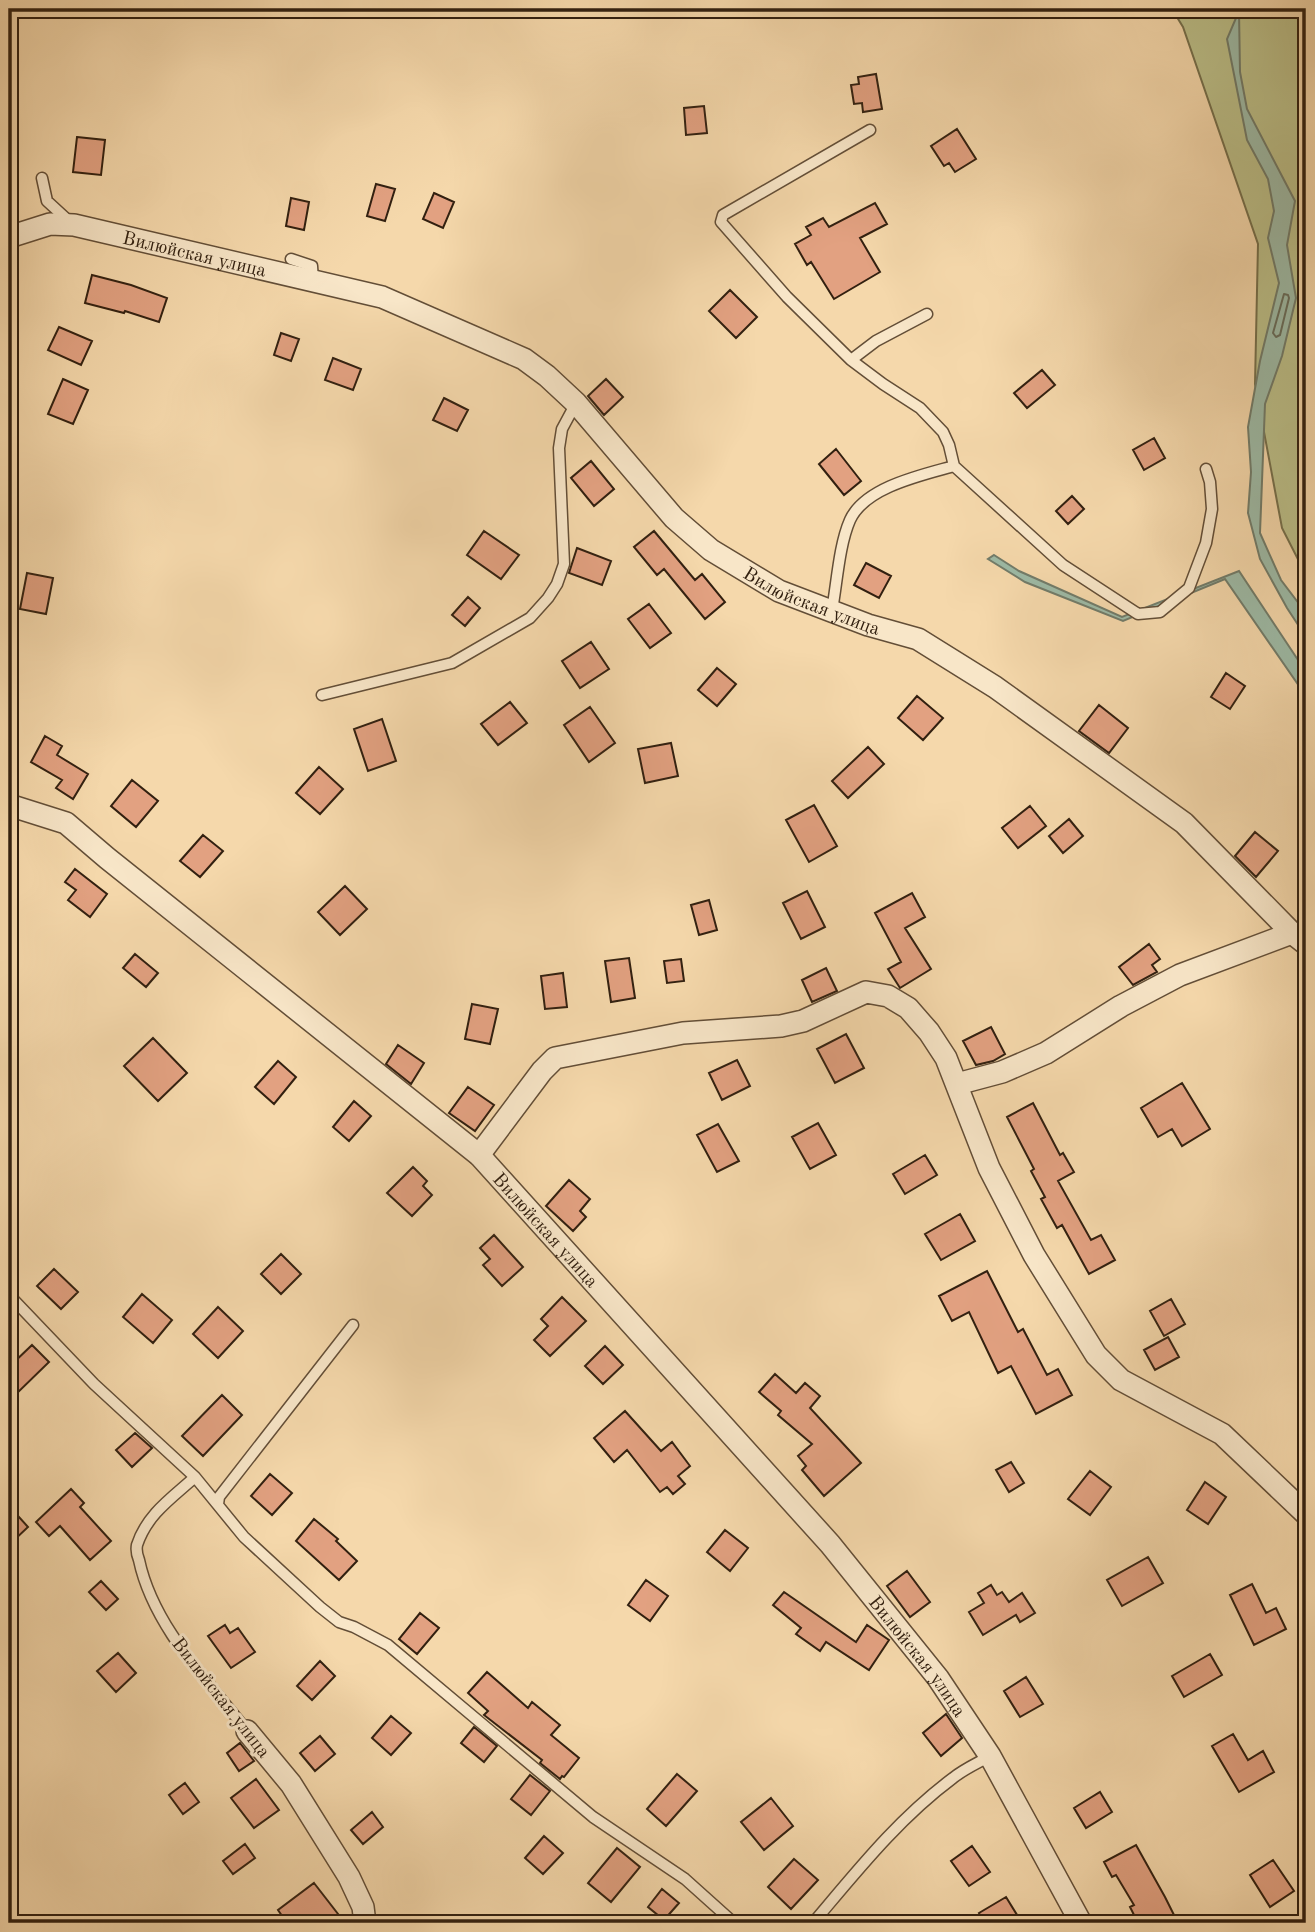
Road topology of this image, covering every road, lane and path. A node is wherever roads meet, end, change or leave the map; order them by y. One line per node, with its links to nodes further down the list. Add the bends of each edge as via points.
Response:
1 (870, 130): 8 (lane, via 723,215 721,222)
2 (42, 178): 3 (lane, Вилюйская улица, via 47,201)
3 (74, 225): 4 (street, Вилюйская улица, via 50,225); 6 (street, Вилюйская улица)
4 (9, 237)
5 (291, 259): 6 (lane, Вилюйская улица, via 312,266)
6 (313, 281): 9 (street, Вилюйская улица, via 383,297 524,359)
7 (927, 314): 8 (lane)
8 (851, 360): 10 (lane, via 928,416 943,432)
9 (576, 403): 12 (street, Вилюйская улица, via 674,518 711,550 779,591); 13 (lane, via 562,429 559,448 564,564 548,598 530,618 452,663)
10 (954, 466): 11 (lane, via 1063,565 1138,614 1160,612 1189,588 1206,543 1212,509); 12 (lane, via 902,481 856,510 845,536)
11 (1206, 469)
12 (832, 610): 15 (street, Вилюйская улица, via 918,639 995,687 1184,823)
13 (321, 695)
14 (9, 805): 17 (street, Вилюйская улица, via 66,823)
15 (1299, 939): 16 (street, via 1180,975 1046,1053)
16 (957, 1084): 17 (street, via 946,1058 908,1008 888,996 866,992 781,1027 683,1034 555,1058); 22 (street, via 994,1178 1034,1255 1096,1355 1121,1380 1222,1434)
17 (479, 1155): 24 (street, Вилюйская улица, via 830,1544 938,1678)
18 (9, 1295): 20 (lane, via 94,1384)
19 (353, 1325): 21 (lane)
20 (195, 1477): 21 (lane); 23 (lane, Вилюйская улица, via 150,1517 136,1548 141,1572 176,1641)
21 (218, 1504): 26 (lane, via 244,1536 320,1607 339,1622 388,1645 593,1817 685,1879)
22 (1306, 1514)
23 (247, 1731): 25 (street, Вилюйская улица, via 290,1784 349,1877)
24 (990, 1756): 27 (lane, via 955,1776 908,1815); 28 (street, Вилюйская улица)
25 (365, 1923)
26 (734, 1923)
27 (813, 1923)
28 (1081, 1923)

